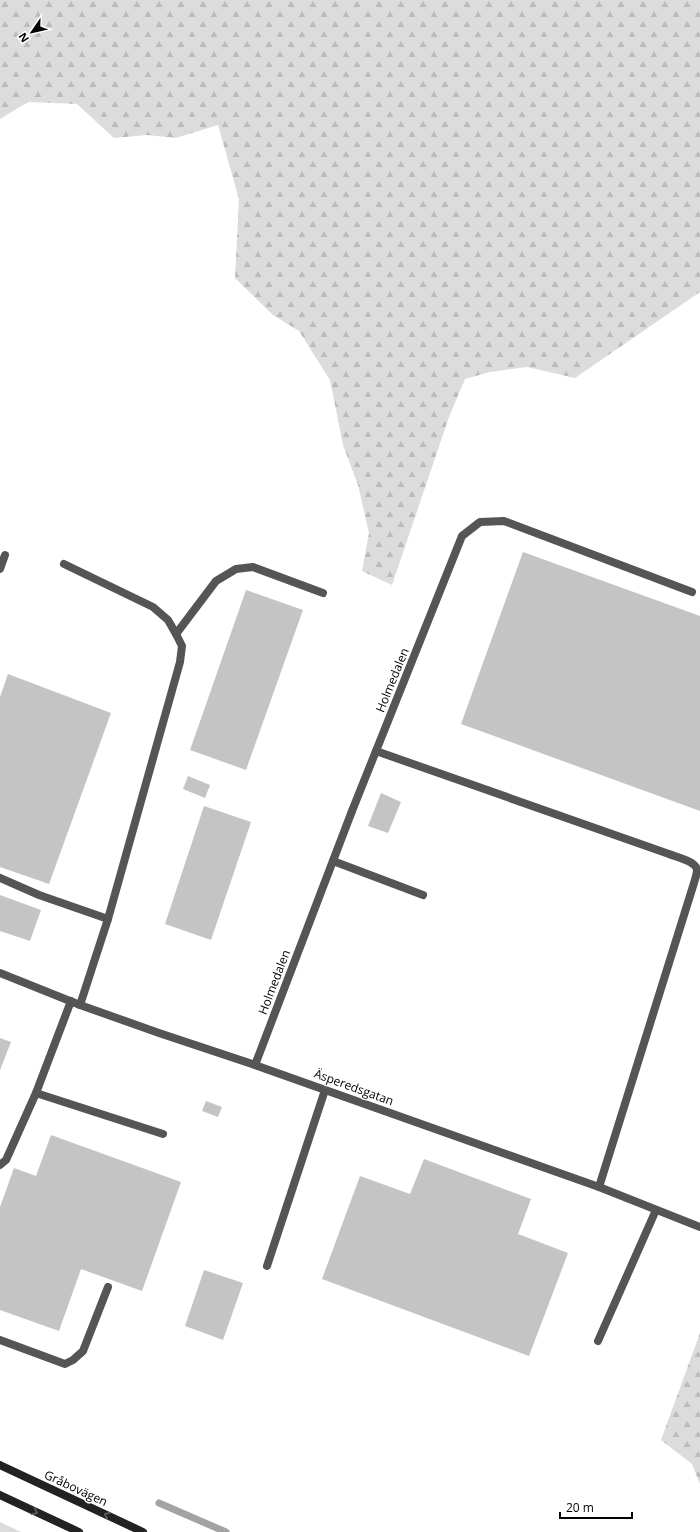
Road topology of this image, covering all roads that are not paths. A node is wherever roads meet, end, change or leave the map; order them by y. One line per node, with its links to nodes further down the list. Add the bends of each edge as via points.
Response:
1 (5, 555): 3 (street)
2 (64, 564): 6 (street, via 153,607 168,620)
3 (0, 569)
4 (692, 592): 7 (street, Holmedalen, via 504,521 480,522 462,536)
5 (323, 593): 6 (street, via 253,567 236,569 216,581)
6 (176, 634): 12 (street, via 182,646 180,662)
7 (376, 751): 8 (street, Holmedalen); 9 (street)
8 (333, 861): 11 (street); 16 (street, Holmedalen)
9 (698, 866): 21 (street)
10 (0, 878): 12 (street)
11 (423, 895)
12 (108, 919): 15 (street)
13 (0, 973): 14 (street, Äsperedsgatan)
14 (71, 1001): 15 (street, Äsperedsgatan); 18 (street)
15 (80, 1005): 16 (street, Äsperedsgatan)
16 (255, 1065): 17 (street, Äsperedsgatan)
17 (325, 1090): 21 (street, Äsperedsgatan); 24 (street)
18 (36, 1093): 19 (street); 20 (street, via 6,1160)
19 (163, 1134)
20 (0, 1165)
21 (599, 1187): 22 (street, Äsperedsgatan)
22 (656, 1210): 23 (street, Äsperedsgatan); 27 (street)
23 (700, 1227)
24 (267, 1266)
25 (108, 1287): 26 (street, via 83,1351 65,1364)
26 (0, 1340)
27 (598, 1341)
28 (0, 1465): 31 (main road, Gråbovägen, one-way to 28)
29 (0, 1495): 30 (main road, one-way to 30)
30 (79, 1532)
31 (143, 1532)

